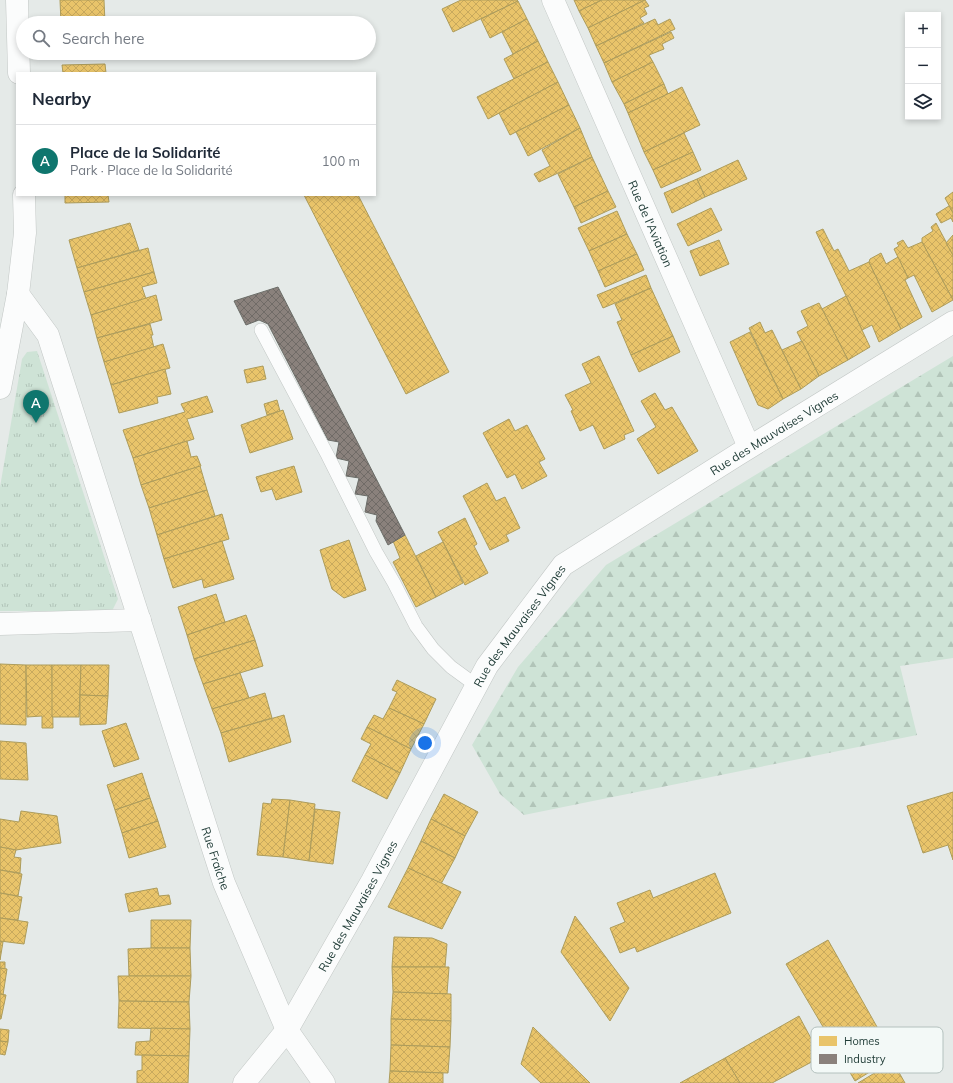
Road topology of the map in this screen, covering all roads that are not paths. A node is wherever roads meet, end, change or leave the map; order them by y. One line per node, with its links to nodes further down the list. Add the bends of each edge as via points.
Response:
1 (17, 0): 3 (street)
2 (553, 0): 11 (street, Rue de l'Aviation)
3 (17, 16)
4 (19, 60): 5 (street)
5 (19, 72)
6 (24, 196): 7 (street, via 25,233)
7 (18, 294): 10 (street); 12 (street, Rue Fraîche, via 48,335)
8 (953, 322): 11 (street, Rue des Mauvaises Vignes)
9 (261, 330): 14 (lane, via 416,626 437,654)
10 (0, 388)
11 (750, 447): 14 (street, Rue des Mauvaises Vignes, via 563,565 487,666)
12 (140, 620): 13 (street); 15 (street, Rue Fraîche, via 224,883)
13 (0, 624)
14 (477, 686): 15 (street, Rue des Mauvaises Vignes, via 372,882)
15 (287, 1030): 16 (street, Rue des Mauvaises Vignes); 17 (street, Rue Fraîche)
16 (244, 1083)
17 (324, 1083)

